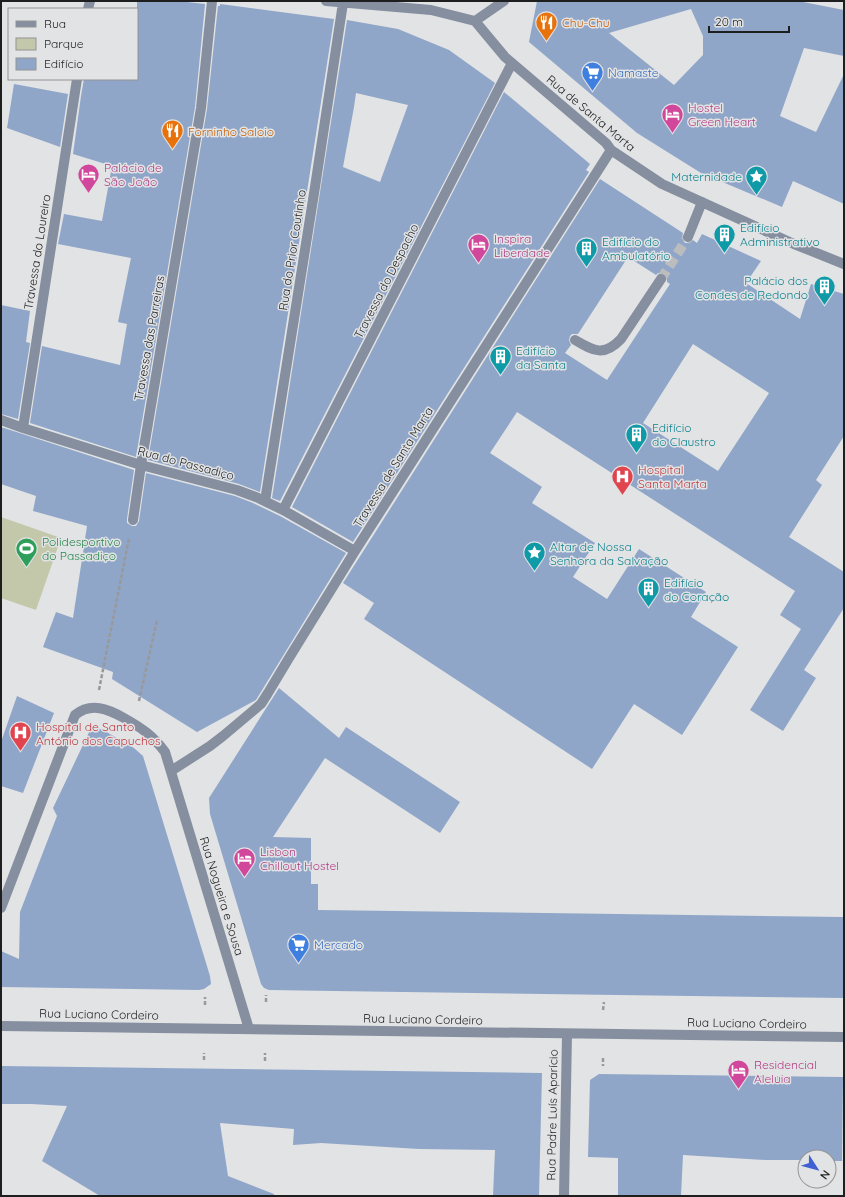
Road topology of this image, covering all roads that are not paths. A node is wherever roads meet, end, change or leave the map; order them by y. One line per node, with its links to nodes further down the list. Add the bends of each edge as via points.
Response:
1 (212, 1): 16 (street, Travessa das Parreiras, via 201,108)
2 (326, 1): 4 (street)
3 (504, 1): 5 (street)
4 (343, 3): 5 (street, via 431,10); 17 (street, Rua do Prior Coutinho)
5 (475, 20): 6 (street, Rua de Santa Marta)
6 (512, 63): 8 (street, Rua de Santa Marta); 18 (street, Travessa do Despacho)
7 (77, 80): 15 (street, Travessa do Loureiro)
8 (611, 150): 9 (street, Rua de Santa Marta, via 652,178); 20 (street, Travessa de Santa Marta)
9 (702, 202): 10 (street); 11 (street, Rua de Santa Marta)
10 (688, 237)
11 (844, 264)
12 (661, 279): 13 (street, via 614,346 600,351)
13 (575, 340)
14 (1, 420): 15 (street, Rua do Passadiço)
15 (23, 428): 16 (street, Rua do Passadiço)
16 (141, 464): 17 (street, Rua do Passadiço, via 237,490); 19 (street, Travessa das Parreiras)
17 (265, 501): 18 (street, Rua do Passadiço)
18 (283, 510): 20 (street, Rua do Passadiço)
19 (132, 520)
20 (355, 551): 21 (street, Travessa de Santa Marta, via 261,704 210,746)
21 (171, 771): 22 (street, Rua Nogueira e Sousa, via 165,752 138,726 112,711 101,708 84,709 75,715); 24 (street, Rua Nogueira e Sousa)
22 (1, 908)
23 (1, 1026): 24 (street, Rua Luciano Cordeiro)
24 (249, 1029): 25 (street, Rua Luciano Cordeiro)
25 (567, 1034): 26 (street, Rua Luciano Cordeiro); 27 (street, Rua Padre Luís Aparício)
26 (844, 1037)
27 (564, 1196)

